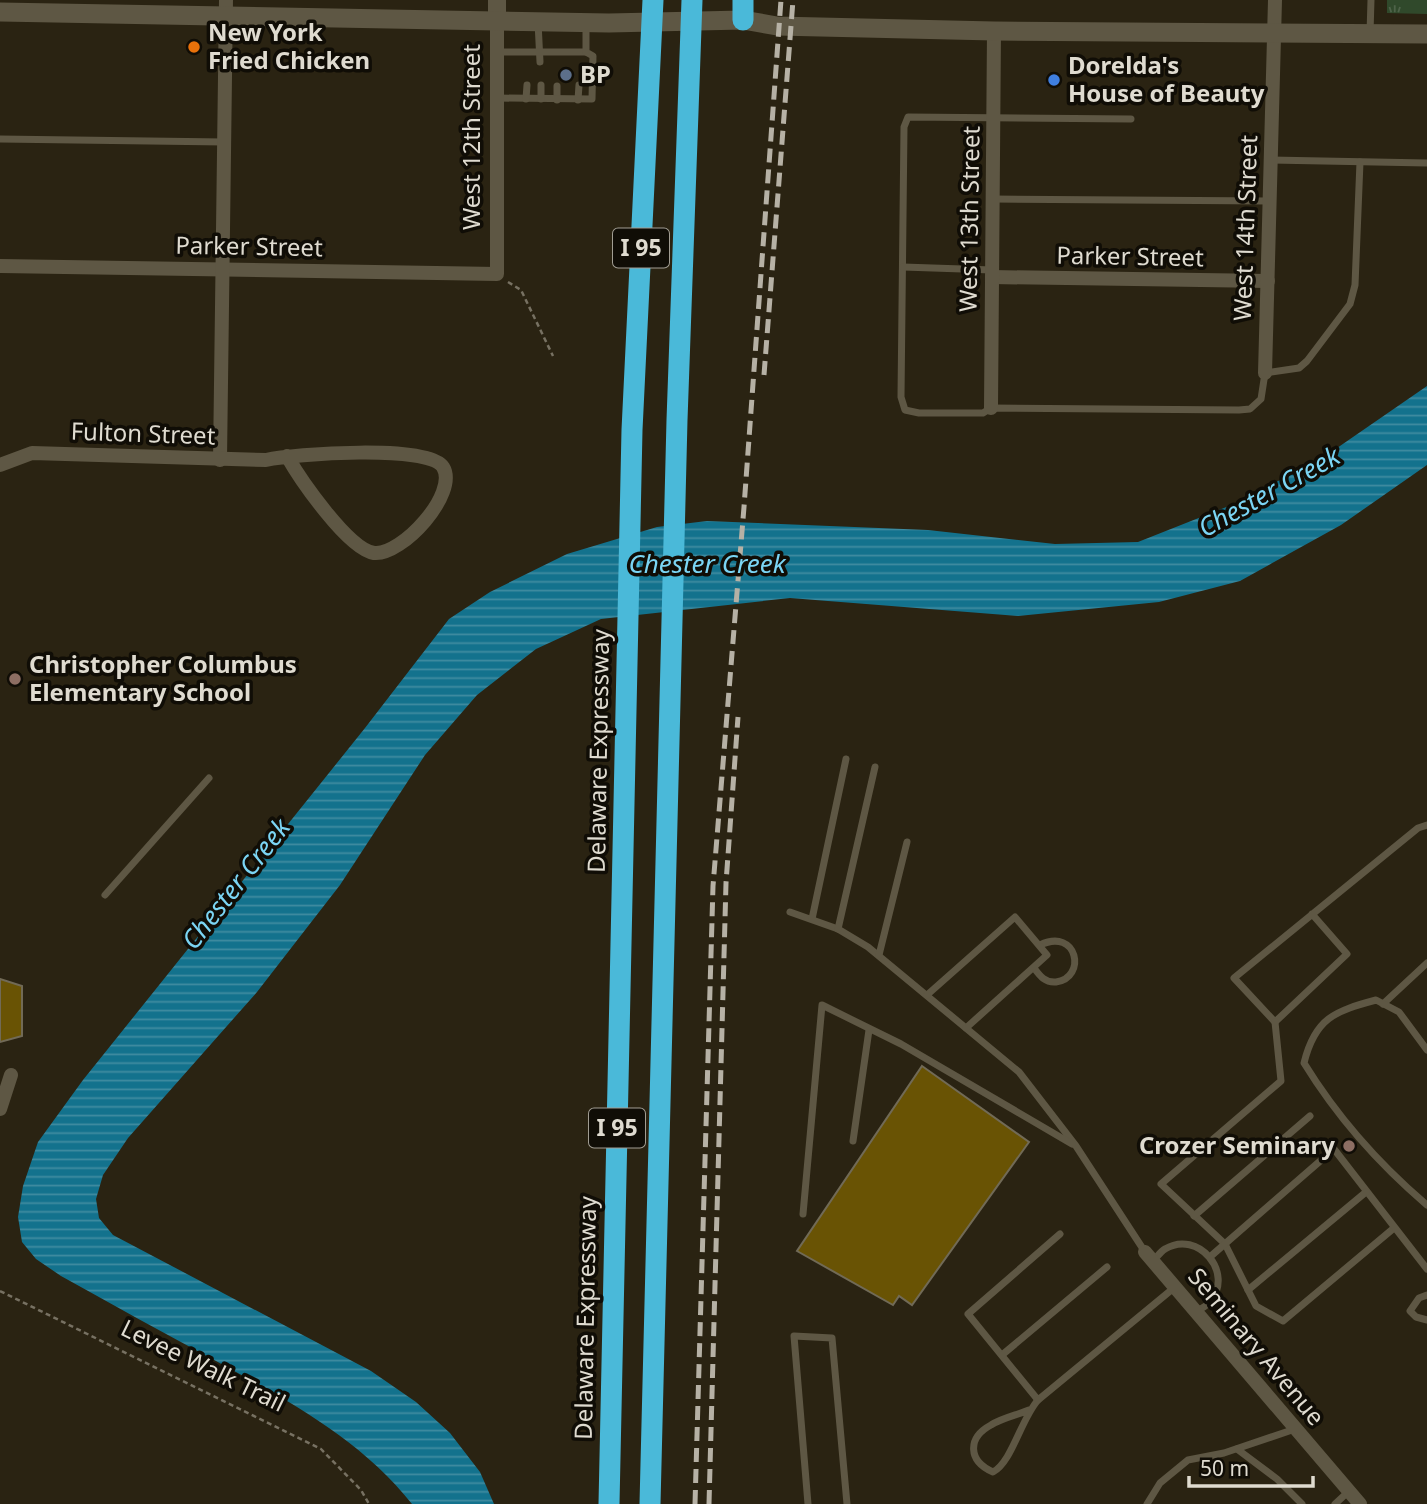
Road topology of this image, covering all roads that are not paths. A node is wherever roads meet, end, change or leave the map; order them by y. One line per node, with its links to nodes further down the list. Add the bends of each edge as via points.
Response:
1 (653, 0): 98 (highway, Delaware Expressway / I 95, via 632,430)
2 (692, 0): 99 (highway, I 95)
3 (1275, 0): 12 (street, West 14th Street)
4 (1371, 0): 13 (lane)
5 (226, 8): 6 (main road); 8 (main road); 34 (street)
6 (497, 10): 9 (main road); 15 (street, West 12th Street)
7 (743, 10): 10 (main road); 11 (main road, via 777,26)
8 (0, 12)
9 (538, 21): 10 (main road); 16 (lane)
10 (586, 22): 18 (lane)
11 (995, 31): 12 (main road); 31 (street, West 13th Street)
12 (1275, 32): 13 (main road); 35 (street, West 14th Street)
13 (1370, 33): 14 (main road)
14 (1427, 34)
15 (497, 52): 16 (lane, via 528,57); 26 (street, West 12th Street)
16 (539, 52): 17 (lane); 19 (lane)
17 (556, 52): 18 (lane); 20 (lane)
18 (582, 52): 21 (lane); 30 (lane, via 593,56 592,99)
19 (540, 62)
20 (557, 62)
21 (578, 63)
22 (527, 85): 27 (lane)
23 (541, 85): 28 (lane)
24 (579, 85): 30 (lane)
25 (557, 86): 29 (lane)
26 (497, 98): 27 (lane); 43 (street, West 12th Street)
27 (527, 99): 28 (lane)
28 (541, 99): 29 (lane)
29 (558, 100): 30 (lane)
30 (578, 100)
31 (994, 118): 32 (lane); 38 (street, West 13th Street); 41 (lane, via 913,116 905,121)
32 (1131, 119)
33 (0, 139): 34 (lane)
34 (224, 142): 42 (street)
35 (1271, 160): 36 (lane); 39 (street, West 14th Street)
36 (1360, 162): 37 (lane); 46 (lane, via 1355,285 1350,304 1299,368)
37 (1427, 163)
38 (993, 199): 39 (lane); 44 (street, West 13th Street)
39 (1269, 201): 45 (street, West 14th Street)
40 (0, 266): 42 (street, Parker Street)
41 (903, 267): 44 (lane); 47 (lane, via 901,397 905,410 983,412)
42 (222, 269): 43 (street, Parker Street); 49 (street)
43 (497, 274)
44 (992, 274): 45 (street, Parker Street); 47 (street, West 13th Street)
45 (1268, 281): 46 (street, West 14th Street)
46 (1265, 373): 47 (lane, via 1261,399 1250,409 1239,411)
47 (991, 408)
48 (287, 456): 48 (street, Fulton Street, via 316,502 372,553 387,552 403,543 436,507 446,480 442,466 428,456); 49 (street, Fulton Street)
49 (220, 460): 50 (street, Fulton Street, via 32,453)
50 (0, 466)
51 (846, 759): 59 (lane)
52 (875, 767): 60 (lane)
53 (209, 778): 56 (lane)
54 (1427, 825): 58 (lane)
55 (907, 842): 62 (lane)
56 (105, 895)
57 (790, 912): 59 (lane)
58 (1312, 914): 67 (lane, via 1347,954); 67 (lane, via 1234,978)
59 (812, 919): 60 (lane)
60 (838, 929): 62 (lane)
61 (1040, 946): 64 (lane, via 1047,955); 64 (lane, via 1050,940 1062,941 1072,949 1072,972 1052,982 1040,978); 65 (lane, via 1015,917)
62 (879, 955): 65 (lane)
63 (1427, 963): 66 (lane)
64 (1034, 968): 68 (lane)
65 (927, 995): 68 (lane)
66 (1383, 1003): 70 (lane, via 1399,1012); 77 (lane, via 1376,1000 1343,1009 1320,1024 1304,1063 1355,1132)
67 (1275, 1022): 79 (lane, via 1281,1081 1161,1184)
68 (966, 1028): 75 (lane, via 1019,1072)
69 (869, 1030): 74 (lane); 75 (lane); 78 (lane, via 822,1005)
70 (1427, 1050)
71 (11, 1075): 72 (street)
72 (0, 1109)
73 (1310, 1116): 79 (lane)
74 (853, 1141)
75 (1076, 1146): 83 (lane)
76 (1366, 1192): 80 (lane); 82 (lane, via 1334,1149); 88 (lane)
77 (1427, 1205)
78 (803, 1214)
79 (1194, 1216): 82 (lane)
80 (1394, 1228): 86 (lane); 88 (lane, via 1283,1321 1256,1306)
81 (1060, 1234): 92 (lane, via 968,1314)
82 (1225, 1244): 84 (lane); 88 (lane)
83 (1149, 1256): 84 (lane, via 1181,1244 1198,1247); 87 (street, Seminary Avenue)
84 (1211, 1256): 90 (lane, via 1218,1271 1218,1287 1210,1302)
85 (1107, 1266): 92 (lane)
86 (1427, 1269)
87 (1175, 1287): 90 (street, Seminary Avenue); 93 (lane)
88 (1248, 1290)
89 (1427, 1295): 91 (lane, via 1410,1311)
90 (1196, 1312): 95 (street, Seminary Avenue)
91 (1427, 1320)
92 (1002, 1355): 93 (lane)
93 (1038, 1400): 94 (lane)
94 (1029, 1410): 94 (lane, via 979,1434 973,1455 978,1463 993,1472 999,1469)
95 (1295, 1429): 96 (lane); 97 (street, Seminary Avenue)
96 (1237, 1449): 102 (lane, via 1188,1460 1160,1483); 103 (lane, via 1278,1479)
97 (1349, 1491): 104 (lane); 105 (street, Seminary Avenue)
98 (608, 1504)
99 (650, 1504)
100 (808, 1504): 101 (lane, via 794,1336 832,1338)
101 (847, 1504)
102 (1147, 1504)
103 (1302, 1504)
104 (1335, 1504)
105 (1360, 1504)

